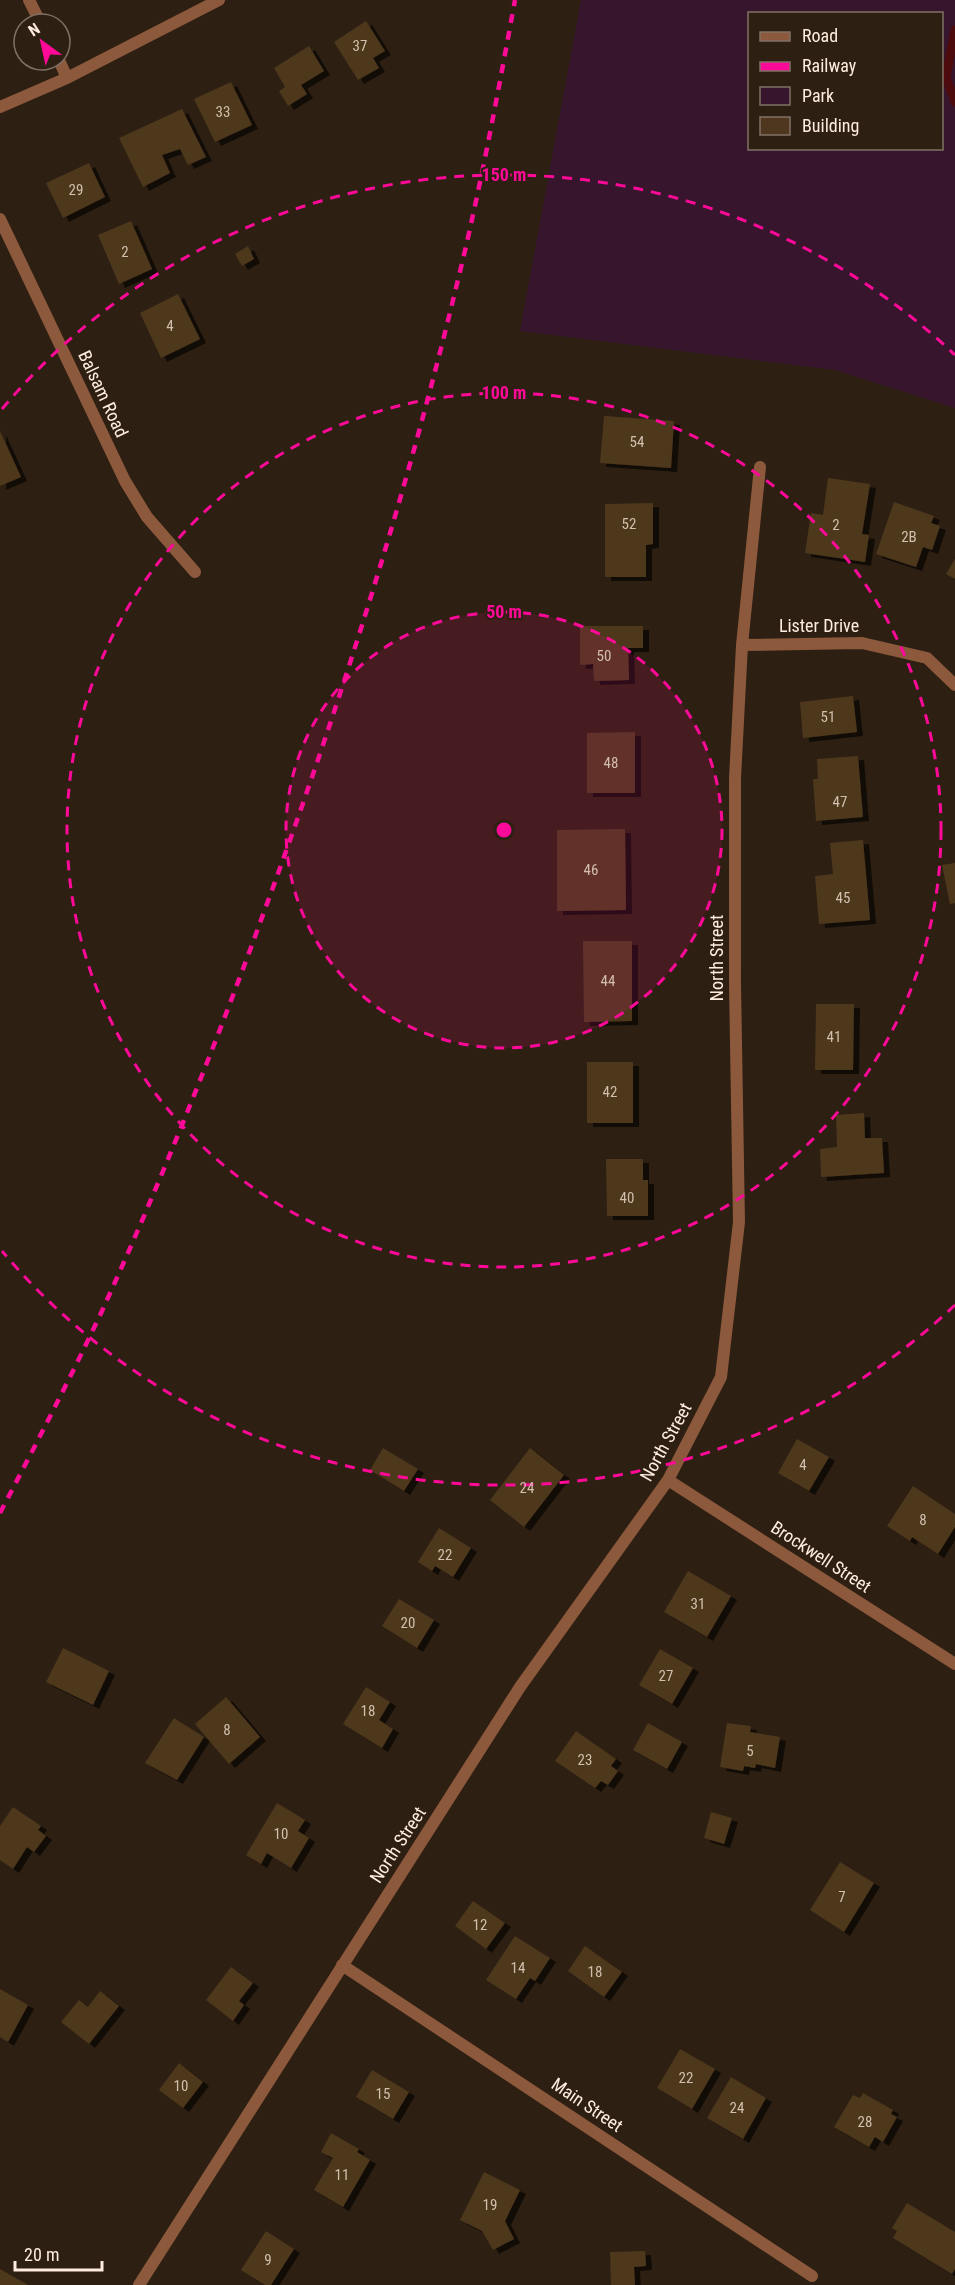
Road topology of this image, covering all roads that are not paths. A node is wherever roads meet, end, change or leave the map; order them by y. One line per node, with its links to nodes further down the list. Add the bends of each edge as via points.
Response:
1 (219, 0): 3 (street)
2 (64, 72): 3 (street)
3 (67, 78): 4 (street)
4 (0, 107)
5 (0, 219): 7 (street, Balsam Road, via 125,481 147,517)
6 (760, 466): 8 (street, North Street)
7 (195, 572)
8 (742, 645): 9 (street, Lister Drive, via 862,643 927,658); 10 (street, North Street, via 735,801 739,1222 721,1377)
9 (955, 685)
10 (668, 1480): 11 (street, Brockwell Street); 12 (street, North Street, via 520,1687)
11 (955, 1664)
12 (342, 1965): 13 (street, Main Street); 14 (street, North Street)
13 (812, 2276)
14 (139, 2285)

